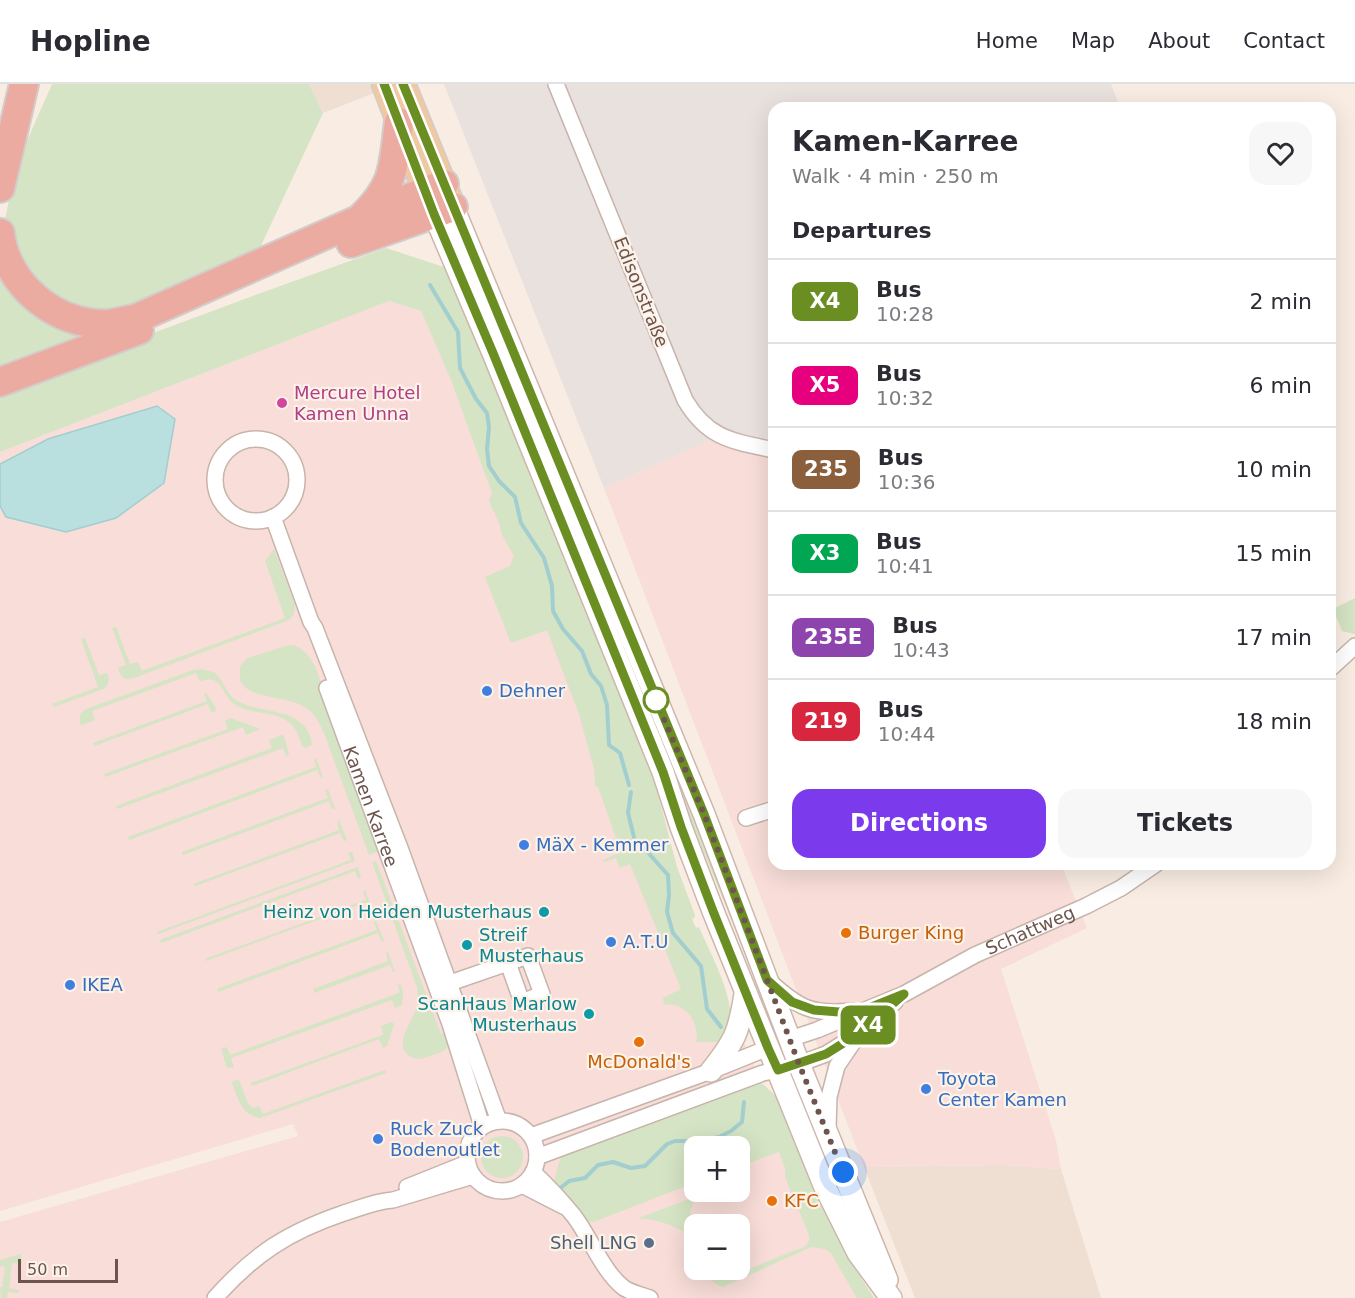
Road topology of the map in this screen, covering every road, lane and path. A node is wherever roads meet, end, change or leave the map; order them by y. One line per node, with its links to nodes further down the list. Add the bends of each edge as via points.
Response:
1 (23, 84): 6 (highway); 7 (highway)
2 (384, 84): 5 (main road)
3 (402, 84): 8 (main road)
4 (556, 84): 12 (street, Edisonstraße, via 690,409 713,432)
5 (399, 122): 8 (main road); 9 (highway, via 392,175 374,205)
6 (0, 132)
7 (0, 188)
8 (439, 199): 9 (highway); 11 (highway, via 360,239 194,309); 20 (main road, via 704,814); 22 (main road, via 493,353 654,750)
9 (356, 222): 10 (highway, via 135,319 107,324 74,319 43,306 7,263)
10 (0, 233)
11 (0, 382)
12 (768, 449)
13 (273, 517): 13 (street, via 293,497 297,480 293,462 274,443 256,439 239,443 225,453 216,470 219,497 238,517); 21 (street, Kamen Karree, via 311,622 311,643)
14 (1355, 646): 15 (street)
15 (1336, 663)
16 (768, 811): 17 (street)
17 (746, 818)
18 (1147, 870): 23 (street, Schattweg, via 1086,906 975,955)
19 (508, 963): 21 (street)
20 (767, 980): 24 (street, Schattweg, via 792,1002 814,1010); 26 (main road)
21 (444, 986): 31 (street, Kamen Karree); 32 (street, Kamen Karree)
22 (746, 990): 27 (main road); 30 (main road, via 735,1037)
23 (904, 994): 24 (street, Schattweg); 25 (street, Schattweg)
24 (864, 1010): 26 (street, Schattweg)
25 (858, 1034): 28 (street, Schattweg, via 826,1054); 33 (street, Schattweg, via 837,1066 829,1096)
26 (790, 1039): 27 (main road); 28 (main road)
27 (768, 1048): 29 (main road); 30 (street)
28 (799, 1064): 29 (main road, Schattweg); 33 (main road)
29 (778, 1070): 35 (street); 41 (main road, via 824,1185 858,1252)
30 (711, 1071): 34 (street)
31 (499, 1120): 32 (street); 34 (street, via 517,1124)
32 (483, 1126): 36 (street, via 468,1145)
33 (828, 1134): 41 (main road)
34 (531, 1136): 35 (street, via 536,1146)
35 (535, 1164): 37 (street); 38 (street)
36 (470, 1170): 37 (street, via 482,1185 492,1190 514,1190); 39 (street, via 391,1193 381,1201 321,1221 272,1245)
37 (522, 1185): 38 (street)
38 (556, 1200): 40 (street, via 620,1284)
39 (215, 1298)
40 (650, 1298)
41 (892, 1298)

